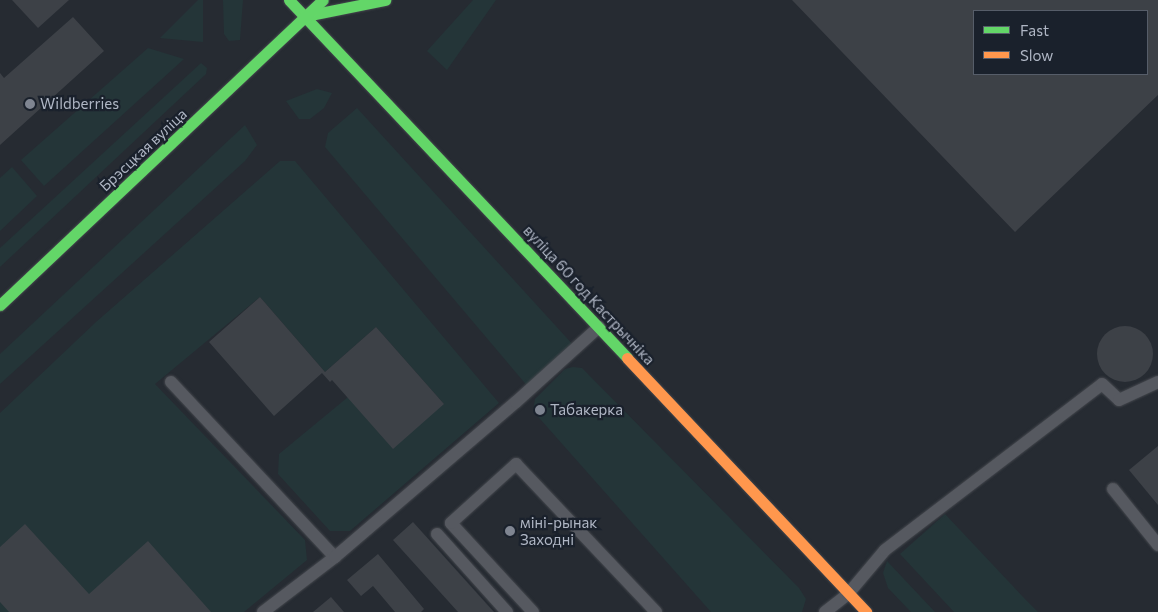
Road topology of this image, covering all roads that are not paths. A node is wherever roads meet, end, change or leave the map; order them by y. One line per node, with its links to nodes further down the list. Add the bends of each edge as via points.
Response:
1 (289, 0): 4 (street, вуліца 60 год Кастрычніка)
2 (322, 0): 4 (street, Брэсцкая вуліца)
3 (385, 0): 4 (street)
4 (305, 16): 5 (street, Брэсцкая вуліца); 6 (street, вуліца 60 год Кастрычніка)
5 (0, 305)
6 (599, 326): 12 (lane); 13 (street, вуліца 60 год Кастрычніка)
7 (171, 382): 12 (lane)
8 (1158, 382): 13 (lane, via 1119,400 1102,384 886,550)
9 (1113, 489): 11 (lane)
10 (438, 534): 16 (lane)
11 (1158, 545)
12 (336, 557): 15 (lane)
13 (848, 594): 18 (lane); 19 (street, вуліца 60 год Кастрычніка)
14 (648, 610): 17 (lane, via 516,464 451,523)
15 (263, 612)
16 (507, 612)
17 (533, 612)
18 (825, 612)
19 (866, 612)

